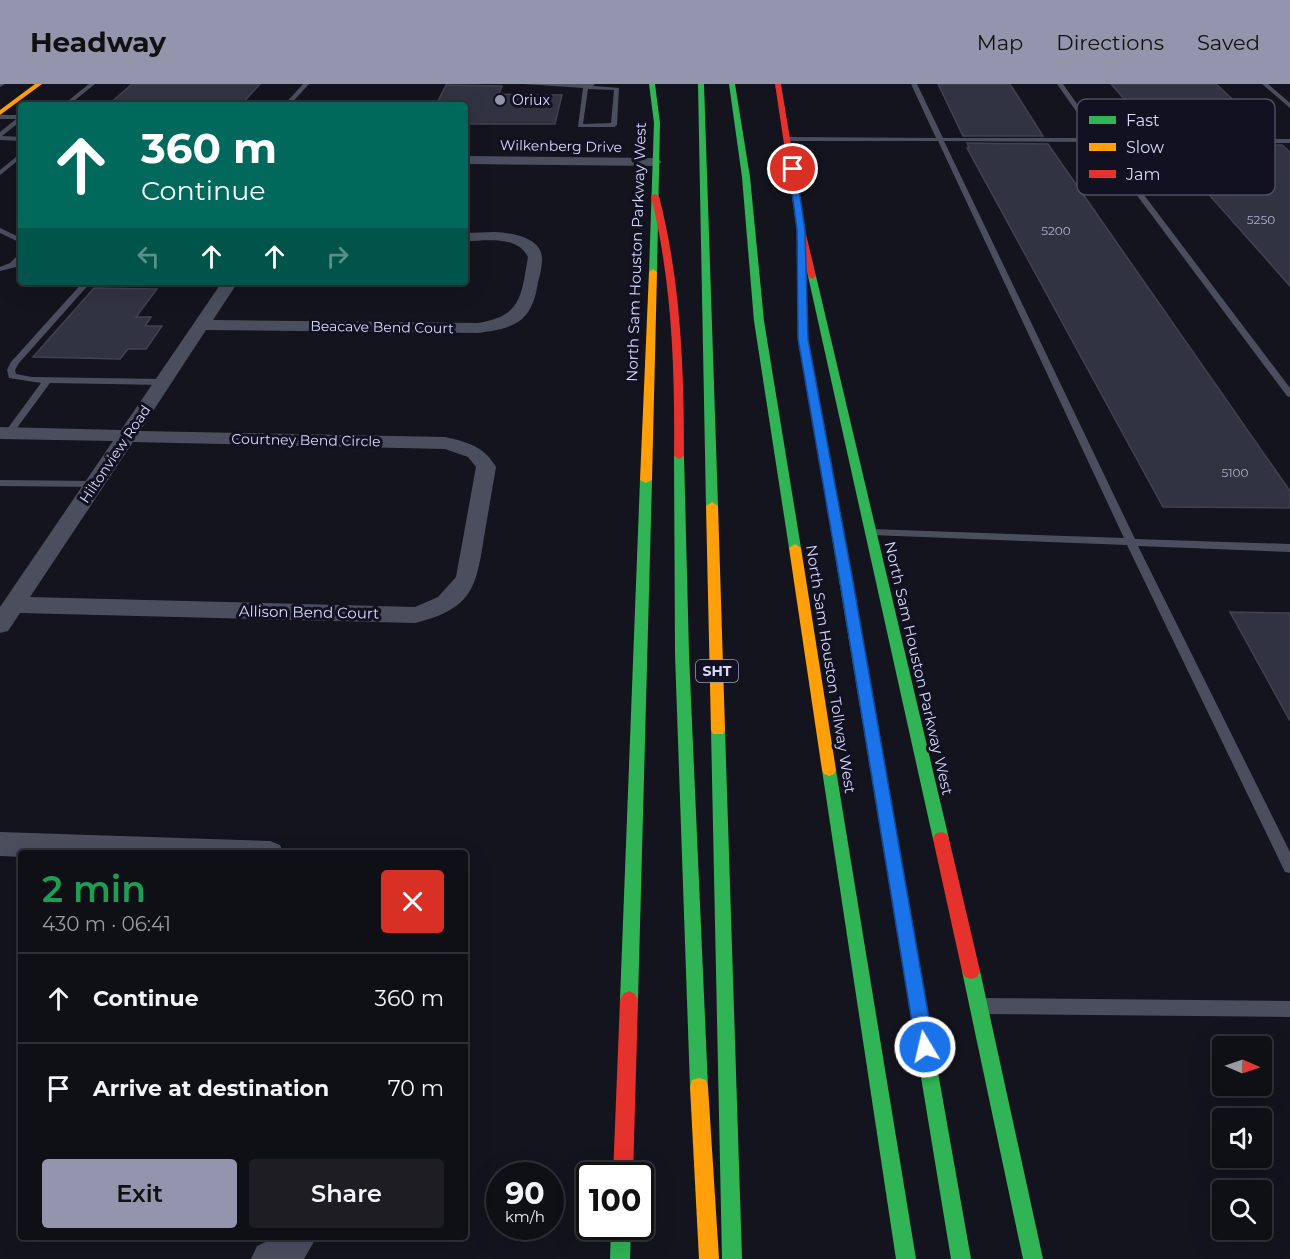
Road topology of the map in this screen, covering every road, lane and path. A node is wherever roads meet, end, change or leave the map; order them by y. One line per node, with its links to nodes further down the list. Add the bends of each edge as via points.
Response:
1 (39, 84): 17 (main road)
2 (92, 84): 13 (lane)
3 (306, 84): 14 (lane)
4 (527, 84): 12 (lane)
5 (652, 84): 31 (main road, North Sam Houston Parkway West)
6 (701, 84): 68 (main road, SHT)
7 (732, 84): 69 (main road, North Sam Houston Tollway West, via 746,177 759,321)
8 (778, 84): 24 (main road, North Sam Houston Parkway West)
9 (914, 84): 25 (lane)
10 (1060, 84): 16 (lane)
11 (1265, 84): 15 (lane)
12 (589, 85): 12 (lane, via 617,89 614,125 580,126)
13 (70, 102)
14 (290, 102)
15 (1290, 106)
16 (1077, 108)
17 (0, 115): 18 (lane)
18 (18, 118)
19 (18, 120): 20 (lane)
20 (9, 128): 21 (lane); 22 (lane)
21 (18, 128)
22 (0, 136): 23 (lane)
23 (18, 139)
24 (788, 139): 25 (lane); 36 (main road, North Sam Houston Parkway West)
25 (939, 140): 26 (lane); 53 (lane)
26 (1077, 140)
27 (1275, 141): 28 (lane)
28 (1290, 141)
29 (18, 158): 32 (lane)
30 (468, 160): 31 (street, Wilkenberg Drive)
31 (656, 162): 34 (main road, North Sam Houston Parkway West)
32 (0, 173)
33 (1140, 195): 46 (lane)
34 (655, 196): 62 (main road, North Sam Houston Parkway West); 67 (main road, via 664,222 679,348 683,671)
35 (0, 230): 38 (lane)
36 (801, 230): 52 (main road, North Sam Houston Parkway West); 70 (main road, via 803,339)
37 (468, 237): 43 (street, Beacave Bend Court, via 509,238 528,245 535,257 525,307 514,320 492,326)
38 (18, 239)
39 (18, 260): 40 (lane)
40 (0, 269)
41 (84, 285): 44 (lane, via 11,370 12,376)
42 (228, 285): 43 (street, Hiltonview Road)
43 (201, 325): 45 (street, Hiltonview Road)
44 (48, 380): 45 (lane); 47 (lane)
45 (163, 382): 48 (street, Hiltonview Road)
46 (1290, 394)
47 (4, 433): 48 (street, Courtney Bend Circle)
48 (127, 436): 49 (street, Courtney Bend Circle, via 445,443 466,448); 51 (street, Hiltonview Road)
49 (482, 458): 55 (street, Allison Bend Court, via 486,467 467,577 461,590 434,611 415,615)
50 (0, 483): 51 (lane)
51 (95, 484): 55 (street, Hiltonview Road)
52 (871, 532): 53 (lane); 60 (main road, North Sam Houston Parkway West)
53 (1131, 542): 54 (lane); 59 (lane)
54 (1290, 548)
55 (13, 605): 56 (street, Hiltonview Road)
56 (0, 625)
57 (0, 844): 58 (street)
58 (162, 850)
59 (1290, 867)
60 (979, 1006): 61 (lane); 71 (main road, North Sam Houston Parkway West)
61 (1290, 1009)
62 (623, 1162)
63 (296, 1240): 65 (street, via 288,1250)
64 (621, 1240): 66 (main road)
65 (270, 1259)
66 (620, 1259)
67 (709, 1259)
68 (732, 1259)
69 (906, 1259)
70 (961, 1259)
71 (1033, 1259)

